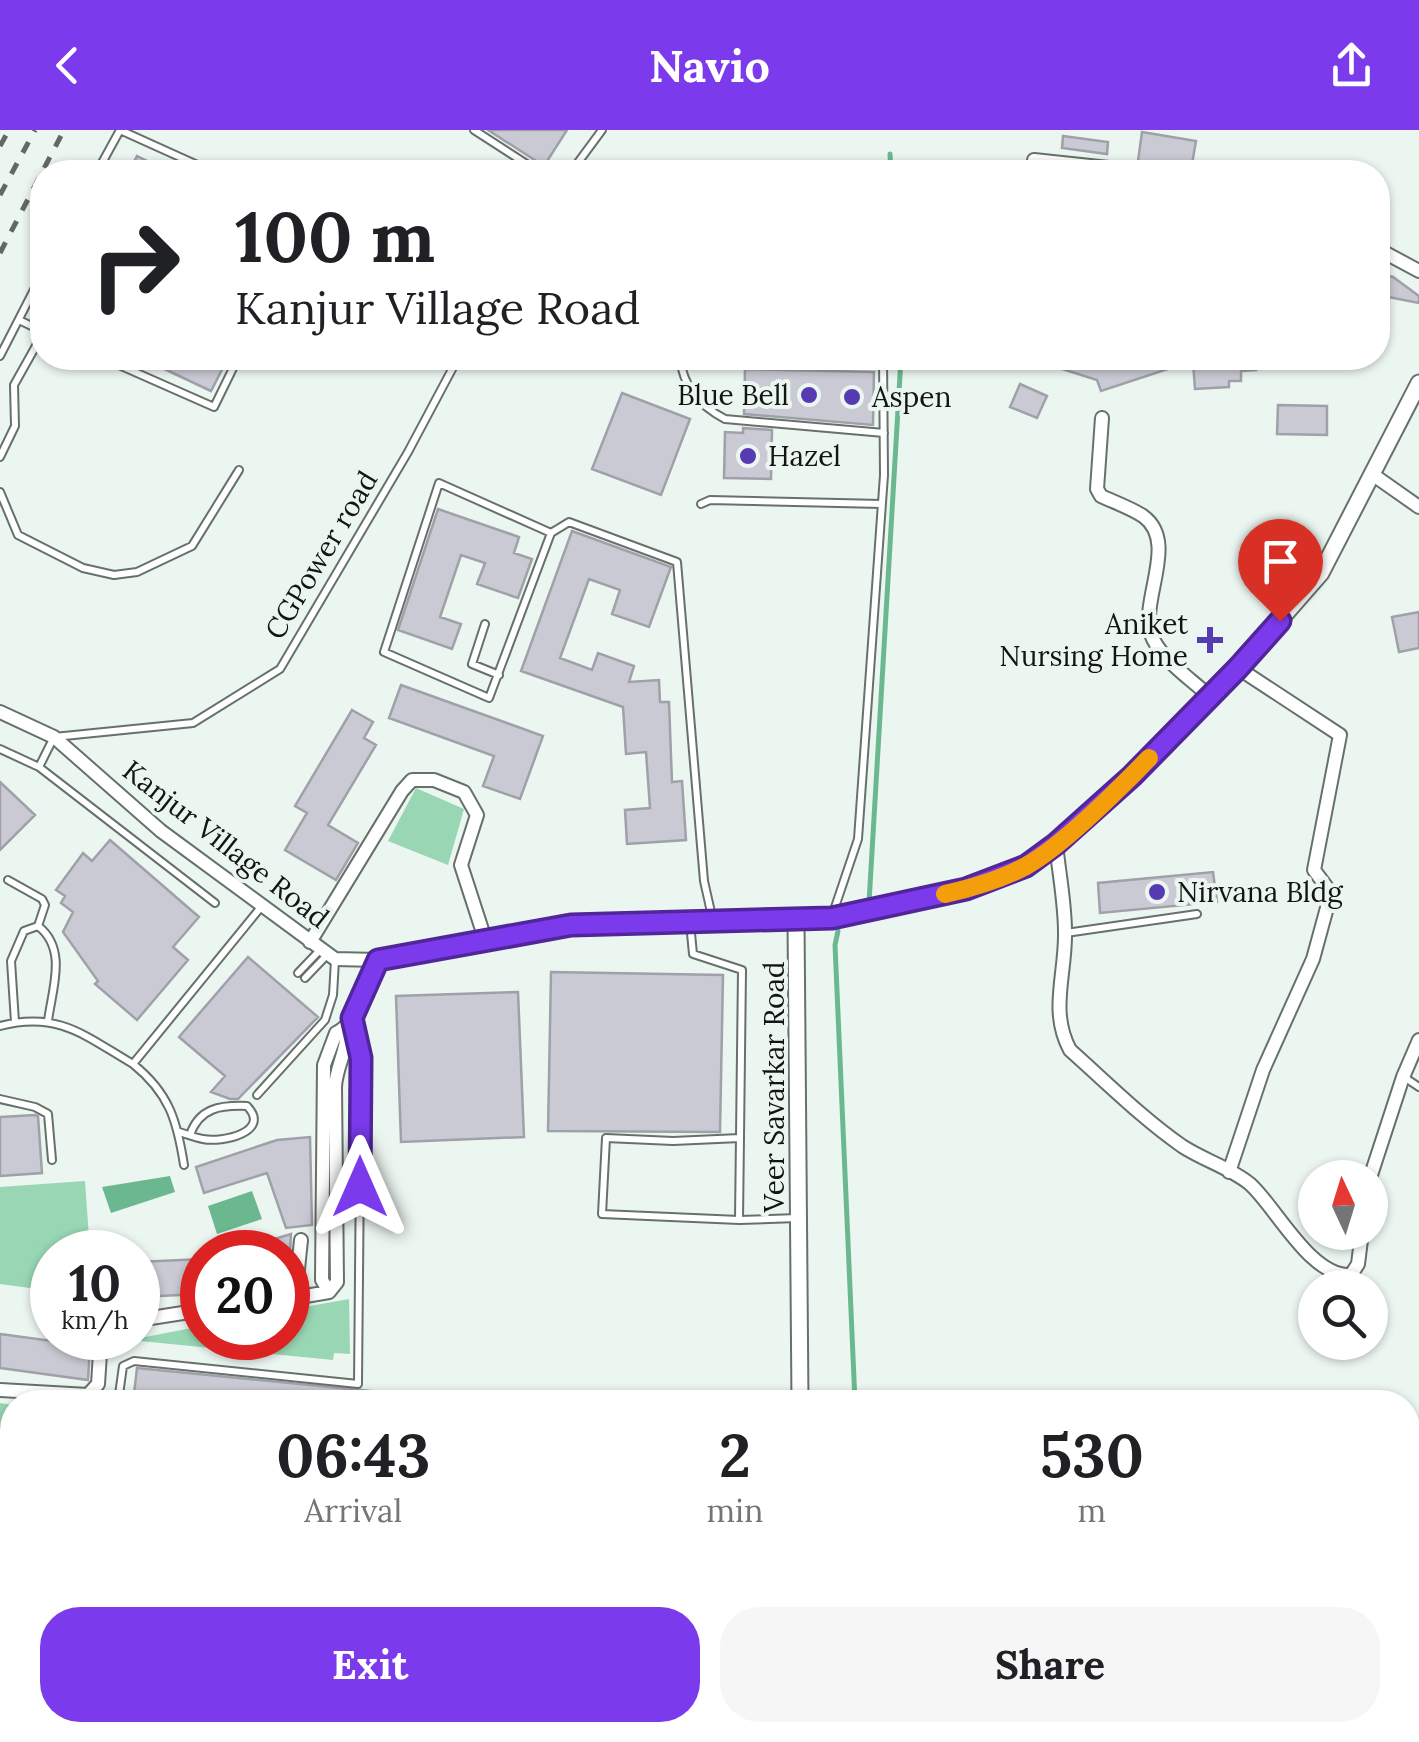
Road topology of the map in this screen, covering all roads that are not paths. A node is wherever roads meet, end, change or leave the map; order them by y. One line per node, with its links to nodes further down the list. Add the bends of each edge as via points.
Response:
1 (474, 130): 5 (lane)
2 (602, 130): 6 (lane)
3 (104, 160): 4 (lane, via 120,130)
4 (186, 160)
5 (520, 160)
6 (580, 160)
7 (1390, 256): 8 (street)
8 (1419, 271)
9 (30, 298): 10 (lane)
10 (19, 320): 11 (lane); 12 (lane)
11 (30, 325)
12 (0, 356)
13 (30, 358): 22 (lane, via 14,386 15,426)
14 (132, 370): 15 (lane, via 214,406)
15 (232, 370)
16 (452, 370): 35 (lane, CGPower road, via 280,669 193,722)
17 (681, 370): 21 (lane, via 706,409 725,419)
18 (882, 370): 21 (lane)
19 (1419, 382): 24 (street, Veer Savarkar Road)
20 (1102, 418): 33 (street, via 1097,489 1144,517 1157,536 1152,636)
21 (884, 433): 27 (lane)
22 (0, 457)
23 (240, 470): 25 (lane, via 192,546 125,574 83,568 18,535)
24 (1372, 474): 28 (street); 31 (street, Veer Savarkar Road, via 1321,573)
25 (0, 492)
26 (700, 504): 27 (lane)
27 (882, 504): 43 (lane, via 858,839)
28 (1419, 507)
29 (551, 532): 32 (lane); 32 (lane, via 438,483 384,652 488,698); 44 (lane, via 569,522 677,562)
30 (485, 624): 32 (lane, via 472,664)
31 (1238, 668): 33 (street, Veer Savarkar Road); 69 (street, via 1340,735 1314,870 1331,893 1313,959)
32 (499, 674)
33 (1209, 696): 38 (street, Veer Savarkar Road)
34 (0, 712): 35 (street, Kanjur Village Road)
35 (54, 737): 37 (lane); 41 (street, Kanjur Village Road)
36 (0, 748): 37 (lane)
37 (39, 767): 40 (lane)
38 (1056, 844): 43 (street, Veer Savarkar Road, via 1026,866 966,889); 48 (street)
39 (8, 880): 46 (lane, via 42,899)
40 (215, 902)
41 (261, 907): 50 (street, Kanjur Village Road); 58 (lane)
42 (1196, 914): 48 (lane)
43 (832, 918): 47 (street, Veer Savarkar Road)
44 (713, 922): 45 (street, Kanjur Village Road); 47 (street, Kanjur Village Road)
45 (690, 923): 49 (street, Kanjur Village Road, via 571,925); 65 (lane, via 694,954 742,970)
46 (38, 926): 53 (lane, via 57,957); 54 (lane, via 24,930 11,961)
47 (796, 926): 70 (street, Veer Savarkar Road)
48 (1065, 933): 69 (street, via 1058,1002 1060,1031 1070,1050 1174,1140)
49 (486, 939): 50 (street, via 461,864 477,815 464,792 412,780); 51 (street, Kanjur Village Road)
50 (324, 951): 51 (street, Kanjur Village Road); 52 (lane); 61 (lane, via 333,994 325,1020)
51 (378, 960): 55 (street)
52 (301, 975)
53 (48, 1020): 54 (lane); 58 (lane)
54 (16, 1022): 56 (lane)
55 (349, 1023): 75 (street, via 336,1033 324,1064 337,1282); 78 (lane, via 361,1058 360,1386 134,1361 121,1370)
56 (0, 1026)
57 (1419, 1040): 59 (street)
58 (133, 1064): 63 (lane, via 167,1100)
59 (1402, 1077): 60 (lane); 67 (street)
60 (1419, 1087)
61 (257, 1095)
62 (0, 1099): 66 (lane, via 48,1114)
63 (179, 1132): 64 (lane); 68 (lane)
64 (190, 1135): 64 (lane, via 230,1139 249,1131 253,1112 247,1106 207,1112)
65 (740, 1138): 71 (lane); 71 (lane, via 606,1138 602,1214)
66 (52, 1160)
67 (1376, 1160)
68 (184, 1164)
69 (1229, 1172): 72 (street, via 1249,1183)
70 (800, 1218): 71 (lane); 79 (street, Veer Savarkar Road)
71 (738, 1220)
72 (1298, 1241)
73 (1309, 1250): 74 (street, via 1340,1276 1350,1275)
74 (1360, 1250)
75 (310, 1295)
76 (100, 1360): 77 (street)
77 (95, 1390)
78 (119, 1390)
79 (800, 1390)

